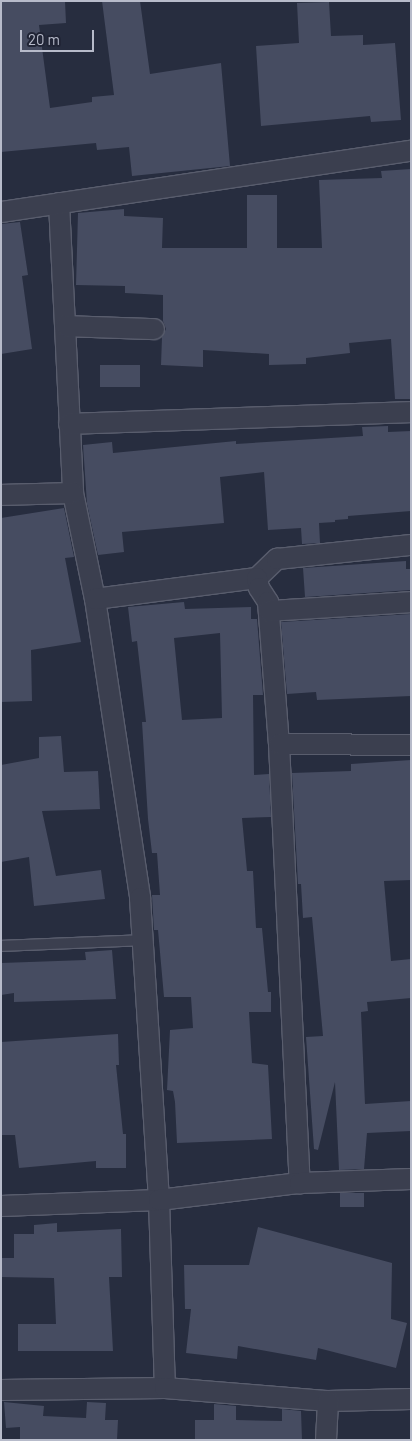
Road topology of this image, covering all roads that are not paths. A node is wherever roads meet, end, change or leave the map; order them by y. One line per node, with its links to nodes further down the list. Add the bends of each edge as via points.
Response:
1 (411, 151): 2 (street)
2 (59, 203): 3 (street); 4 (street)
3 (1, 212)
4 (66, 326): 5 (street); 7 (street)
5 (154, 329)
6 (411, 412): 7 (street)
7 (69, 424): 8 (street)
8 (73, 493): 9 (street); 12 (street)
9 (1, 495)
10 (411, 545): 11 (street, via 277,558)
11 (257, 578): 12 (street); 14 (street)
12 (95, 599): 17 (street, via 140,898)
13 (411, 602): 14 (street)
14 (269, 610): 15 (street)
15 (280, 744): 16 (street); 20 (street)
16 (411, 745)
17 (142, 940): 18 (lane); 21 (street)
18 (1, 946)
19 (411, 1179): 20 (street)
20 (300, 1183): 21 (street)
21 (160, 1200): 22 (street); 23 (street)
22 (1, 1206)
23 (165, 1388): 24 (street); 26 (street)
24 (1, 1390)
25 (411, 1399): 26 (street)
26 (328, 1401): 27 (street)
27 (326, 1440)

